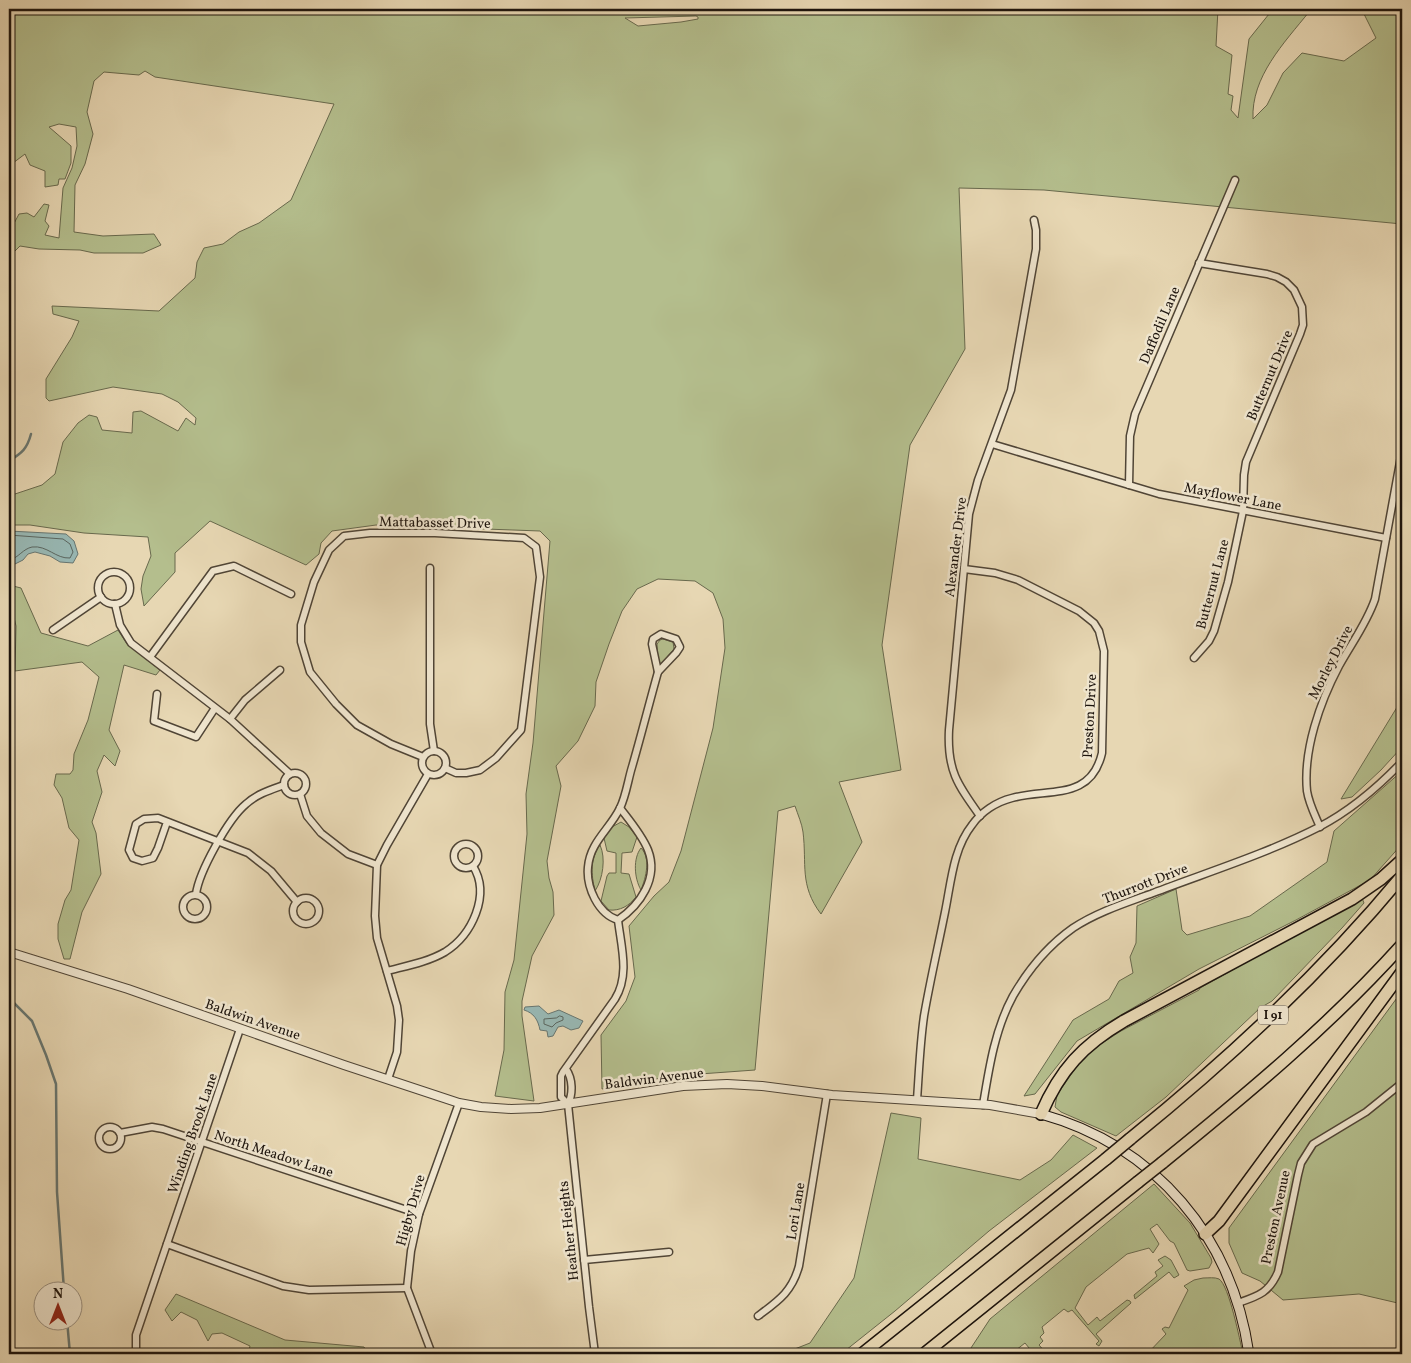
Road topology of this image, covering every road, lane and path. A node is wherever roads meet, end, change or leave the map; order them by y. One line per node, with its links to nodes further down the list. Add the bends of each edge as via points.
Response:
1 (1235, 180): 3 (street, Daffodil Lane)
2 (1034, 220): 4 (street, Alexander Drive, via 1036,249 1016,370)
3 (1199, 263): 6 (street, Daffodil Lane, via 1135,414 1130,436); 7 (street, Butternut Drive, via 1277,277 1294,290 1302,307 1300,334 1246,462)
4 (992, 444): 6 (street, Mayflower Lane); 10 (street, Alexander Drive, via 973,495)
5 (1402, 451): 8 (street)
6 (1129, 485): 7 (street, Mayflower Lane)
7 (1243, 511): 8 (street, Mayflower Lane); 16 (street, Butternut Lane, via 1214,631)
8 (1386, 538): 33 (street, Morley Drive, via 1375,599 1329,685 1313,733 1307,791)
9 (430, 568): 22 (street, via 430,724)
10 (964, 569): 31 (street, Alexander Drive, via 949,755 956,781); 31 (street, Preston Drive, via 1007,576 1079,611 1099,631 1104,651 1103,748 1100,765 1094,775 1074,788 1010,798)
11 (291, 594): 15 (street, via 234,566 213,571)
12 (101, 597): 13 (street); 13 (street, via 98,588 102,577 114,571 120,572 130,580 131,587 127,599); 14 (street)
13 (115, 604): 15 (street, via 120,625 131,643)
14 (53, 630)
15 (150, 657): 20 (street)
16 (1194, 658)
17 (280, 670): 21 (street, via 245,700)
18 (658, 672): 18 (street, via 679,649 678,640 664,634 652,641); 30 (street)
19 (157, 694): 20 (street, via 154,721 196,737)
20 (215, 708): 21 (street)
21 (230, 719): 26 (street)
22 (434, 751): 23 (street); 25 (street, via 445,758)
23 (423, 757): 25 (street, Mattabasset Drive, via 390,744 357,725 310,672 302,642 302,625 314,582 329,550 344,536 435,534 524,538 536,547 540,577 521,730 496,758 480,770 456,773); 27 (street, via 422,765)
24 (1402, 762): 33 (street, Thurrott Drive, via 1358,801)
25 (445, 768): 27 (street, Mattabasset Drive, via 439,774)
26 (290, 774): 28 (street); 29 (street, via 298,773 305,779 306,787)
27 (428, 774): 36 (street)
28 (284, 785): 29 (street, via 288,792); 34 (street, via 245,804)
29 (300, 794): 36 (street, via 307,816 321,834 348,854)
30 (620, 808): 41 (street, via 649,852 650,873 642,896); 41 (street, via 594,846 587,873 596,900 608,916)
31 (980, 816): 51 (street, Preston Drive, via 965,836 956,858 924,1017)
32 (167, 822): 32 (street, via 158,818 144,819 136,824 129,850 133,858 142,861 152,858); 34 (street)
33 (1320, 827): 54 (street, Thurrott Drive, via 1109,910 1059,939 1032,968 1005,1013 994,1047)
34 (219, 841): 39 (street, via 198,882); 40 (street, via 248,853 271,871)
35 (1402, 860): 55 (highway, via 1352,899 1096,1039 1066,1068)
36 (377, 865): 44 (street, via 375,916)
37 (473, 866): 44 (street, via 481,883 478,907 474,919 457,943 432,958)
38 (1402, 876): 69 (highway, I 91, bridge, via 1335,953 1279,1010 1200,1081)
39 (196, 894): 39 (street, via 186,898 182,906 185,915 194,920 203,916 207,908 204,899)
40 (297, 902): 40 (street, via 293,909 295,918 306,924 314,920 318,908 313,901 306,898)
41 (618, 920): 47 (street, via 624,971 620,990)
42 (1402, 945): 70 (highway, bridge, via 1350,1000 1242,1098)
43 (9, 952): 46 (street, Baldwin Avenue, via 128,989)
44 (386, 971): 48 (street, via 400,1020 397,1052)
45 (1402, 972): 59 (highway, via 1219,1221)
46 (240, 1029): 48 (street, Baldwin Avenue); 57 (street, Winding Brook Lane)
47 (566, 1069): 53 (street, via 572,1093); 53 (street, via 561,1076 561,1097)
48 (388, 1079): 52 (street, Baldwin Avenue)
49 (1402, 1083): 64 (street, Preston Avenue, via 1366,1112 1313,1144 1298,1175 1273,1283 1258,1296)
50 (827, 1094): 51 (street, Baldwin Avenue); 53 (street, Baldwin Avenue, via 753,1085 704,1085); 65 (street, Lori Lane, via 796,1279 781,1299)
51 (917, 1100): 54 (street, Baldwin Avenue)
52 (459, 1103): 53 (street, Baldwin Avenue, via 511,1110); 58 (street, Higby Drive)
53 (568, 1104): 62 (street, Heather Heights)
54 (983, 1105): 55 (street, Baldwin Avenue)
55 (1041, 1114): 59 (main road, Baldwin Avenue, via 1107,1140 1130,1155 1175,1193)
56 (120, 1133): 57 (street, North Meadow Lane, via 152,1127)
57 (202, 1141): 58 (street, North Meadow Lane); 60 (street, Winding Brook Lane)
58 (419, 1214): 63 (street, Higby Drive)
59 (1205, 1234): 64 (main road, Baldwin Avenue)
60 (167, 1244): 63 (street, via 283,1286 319,1290); 66 (street, Winding Brook Lane, via 136,1335)
61 (669, 1252): 62 (street)
62 (584, 1260): 68 (street, Heather Heights)
63 (407, 1288): 67 (street, Higby Drive)
64 (1238, 1303): 71 (main road)
65 (758, 1316)
66 (136, 1354)
67 (432, 1354)
68 (595, 1354)
69 (862, 1354)
70 (924, 1354)
71 (1249, 1354)

